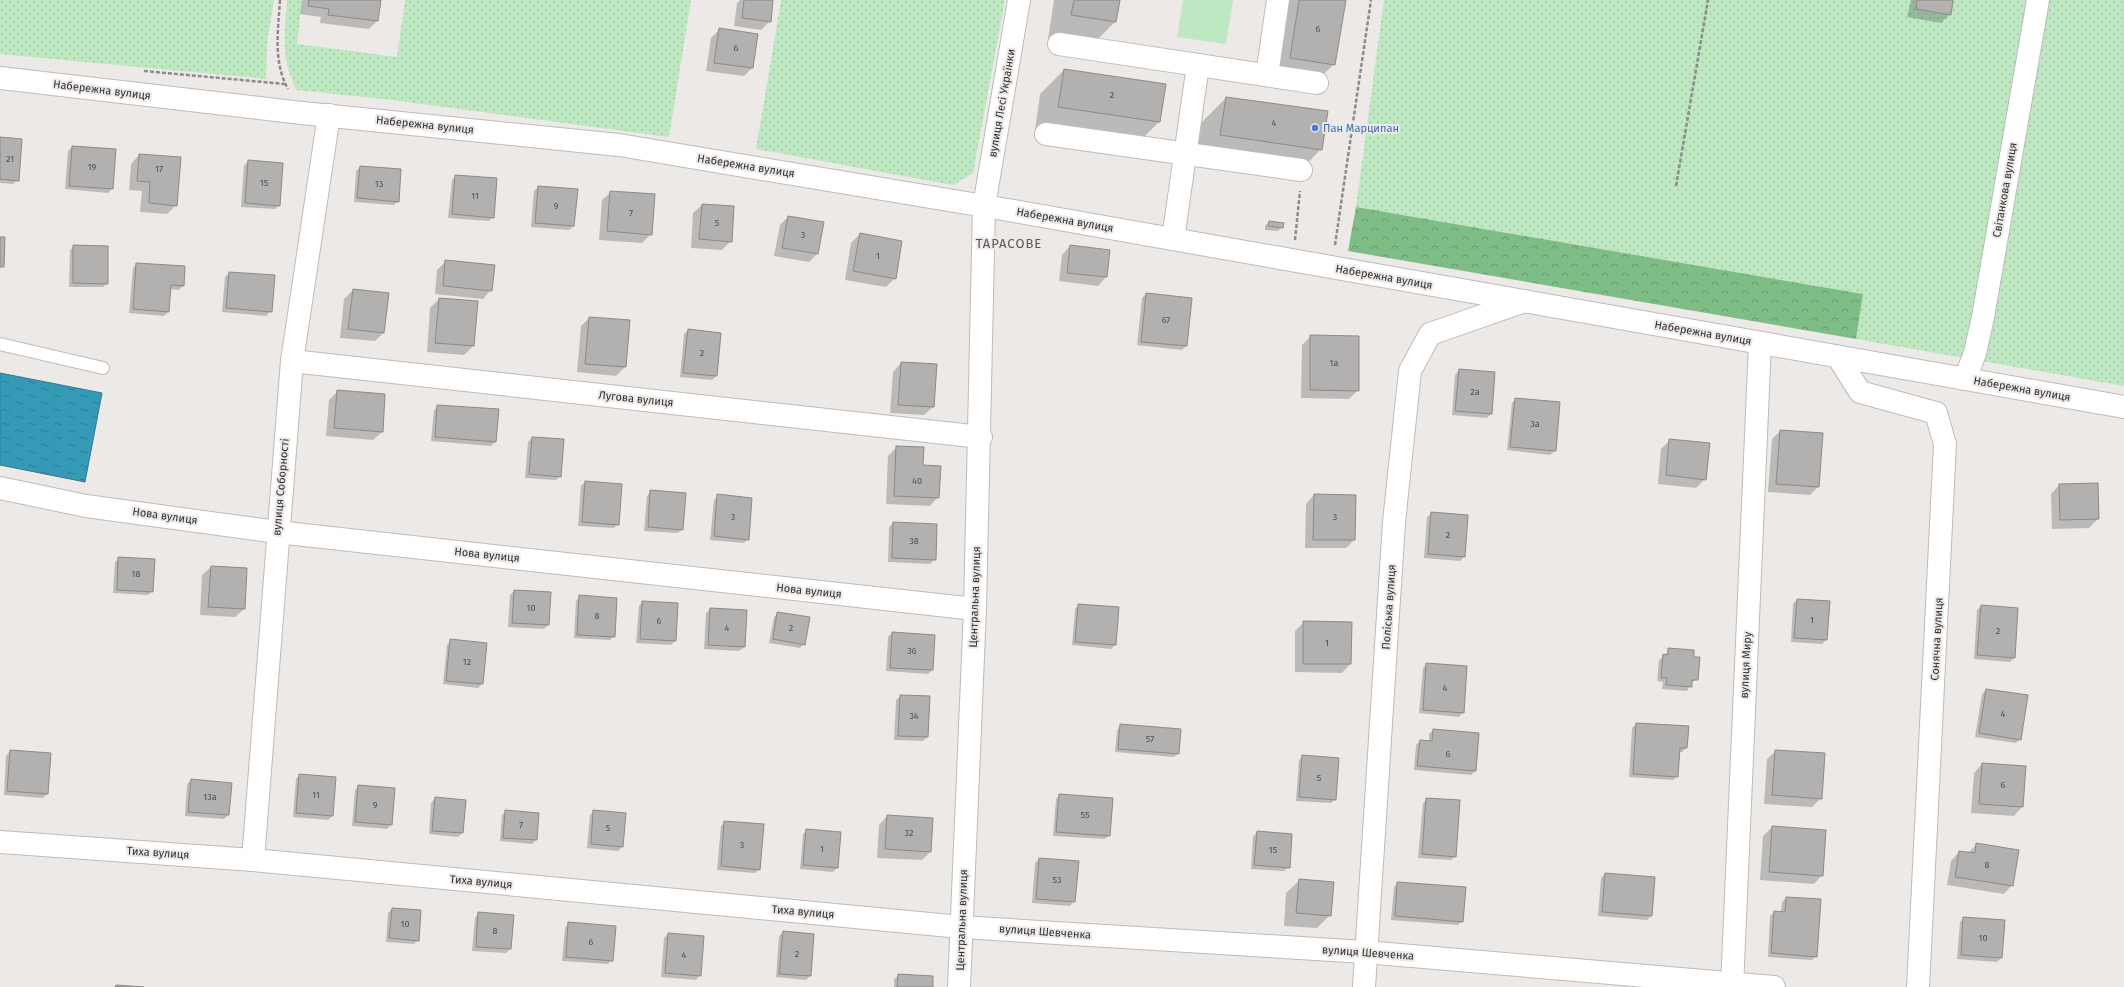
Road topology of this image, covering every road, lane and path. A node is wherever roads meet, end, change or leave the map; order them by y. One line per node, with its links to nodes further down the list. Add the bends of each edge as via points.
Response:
1 (280, 0): 12 (path, via 277,45 279,67 285,84)
2 (1019, 0): 18 (street, вулиця Лесі Українки)
3 (1278, 0): 9 (street)
4 (1371, 0): 21 (path)
5 (1708, 0): 17 (path)
6 (2038, 0): 28 (street, Світанкова вулиця, via 1983,317 1975,353)
7 (1060, 44): 8 (street)
8 (1198, 65): 9 (street); 15 (street)
9 (1267, 75): 11 (street)
10 (0, 78): 12 (street, Набережна вулиця)
11 (1317, 83)
12 (302, 113): 13 (street, Набережна вулиця)
13 (328, 115): 18 (street, Набережна вулиця, via 619,145); 26 (street, вулиця Соборності)
14 (1046, 134): 15 (street)
15 (1185, 154): 16 (street); 19 (street)
16 (1301, 170): 20 (path)
17 (1676, 186)
18 (984, 206): 19 (street, Набережна вулиця); 30 (street, Центральна вулиця)
19 (1173, 239): 21 (street, Набережна вулиця)
20 (1295, 240)
21 (1332, 267): 22 (street, Набережна вулиця)
22 (1525, 301): 23 (street, Набережна вулиця); 37 (street, Поліська вулиця, via 1430,334 1410,371 1394,522)
23 (1760, 343): 25 (street, Набережна вулиця); 38 (street, вулиця Миру)
24 (0, 344): 27 (lane)
25 (1838, 357): 28 (street, Набережна вулиця); 42 (street, Сонячна вулиця, via 1860,392 1936,413 1945,444)
26 (292, 361): 30 (street, Лугова вулиця); 32 (street, вулиця Соборності)
27 (103, 368)
28 (1964, 379): 29 (street, Набережна вулиця)
29 (2124, 407)
30 (980, 437): 33 (street, Центральна вулиця)
31 (0, 488): 32 (street, Нова вулиця, via 86,506)
32 (277, 532): 33 (street, Нова вулиця); 35 (street, вулиця Соборності)
33 (975, 609): 36 (street, Центральна вулиця)
34 (0, 842): 35 (street, Тиха вулиця)
35 (252, 860): 36 (street, Тиха вулиця)
36 (961, 927): 37 (street, вулиця Шевченка); 39 (street, Центральна вулиця)
37 (1365, 952): 38 (street, вулиця Шевченка); 40 (street, Поліська вулиця)
38 (1732, 986): 41 (street, вулиця Шевченка)
39 (959, 987)
40 (1364, 987)
41 (1774, 987)
42 (1918, 987)

